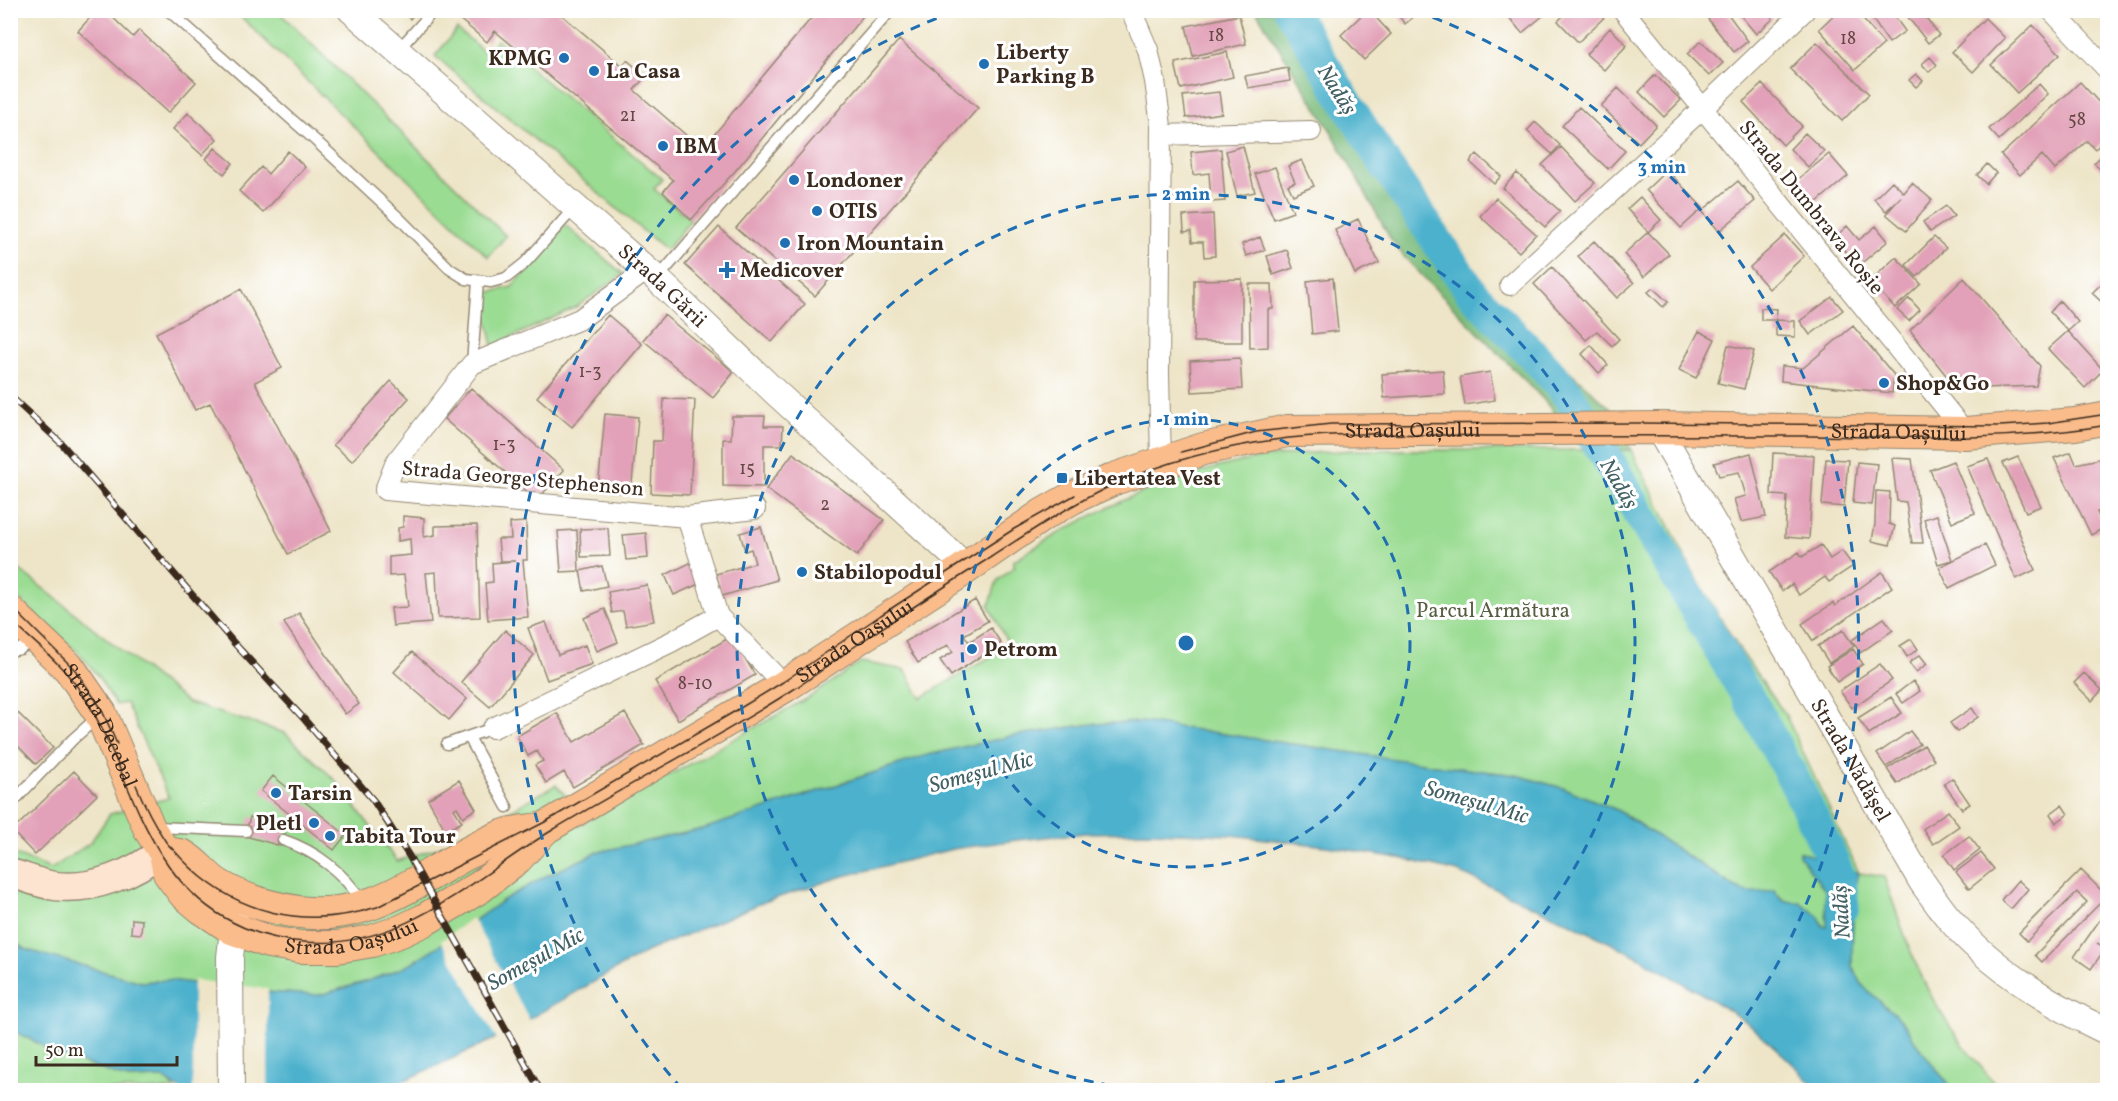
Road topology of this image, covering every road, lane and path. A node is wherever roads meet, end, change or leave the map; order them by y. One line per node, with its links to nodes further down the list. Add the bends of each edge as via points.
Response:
1 (168, 10): 16 (lane, via 316,141 450,269)
2 (351, 10): 9 (street, Strada Gării)
3 (434, 10): 9 (lane)
4 (891, 10): 15 (lane)
5 (1131, 10): 13 (street, via 1148,50)
6 (1623, 10): 11 (street, Strada Dumbrava Roșie)
7 (1805, 10): 11 (street)
8 (2051, 10): 10 (street)
9 (398, 51): 14 (street, Strada Gării)
10 (2108, 70)
11 (1702, 108): 17 (street); 21 (street, Strada Dumbrava Roșie)
12 (1311, 131): 13 (street)
13 (1161, 135): 22 (street)
14 (575, 207): 15 (street, Strada Gării); 16 (lane, via 515,272 492,282)
15 (652, 274): 18 (street, Strada George Stephenson, via 580,319); 25 (street, Strada Gării)
16 (478, 281): 18 (lane)
17 (1510, 285)
18 (472, 364): 24 (street, Strada George Stephenson, via 396,462 385,490)
19 (2108, 418): 21 (main road, Strada Oașului)
20 (1649, 428): 21 (main road, Strada Oașului); 22 (main road, Strada Oașului, via 1287,431); 44 (street, Strada Nădășel, via 1922,882 1947,916 1977,948 2031,989)
21 (1966, 433)
22 (1161, 462): 25 (main road, Strada Oașului, via 1072,498)
23 (755, 509): 24 (street, Strada George Stephenson)
24 (687, 517): 27 (street)
25 (963, 564): 29 (main road, Strada Oașului)
26 (10, 612): 28 (main road, Strada Decebal)
27 (718, 616): 29 (street, Strada Oașului); 31 (street)
28 (19, 636): 30 (main road, Strada Decebal, via 77,678)
29 (785, 686): 36 (main road, Strada Oașului)
30 (101, 714): 34 (lane); 39 (main road, Strada Decebal)
31 (493, 729): 32 (lane)
32 (469, 737): 33 (lane); 35 (lane)
33 (447, 744)
34 (10, 805)
35 (507, 807)
36 (545, 828): 42 (main road, Strada Oașului, via 502,836); 43 (main road, Strada Oașului, via 517,858 480,887 401,932 337,947 269,942)
37 (246, 831): 39 (lane, via 157,827)
38 (283, 840): 42 (lane, via 325,860)
39 (159, 844): 40 (main road, via 121,876 83,886 54,886); 41 (main road, Strada Oașului); 43 (main road, Strada Oașului, via 169,873 183,892)
40 (10, 873)
41 (239, 897): 42 (main road, Strada Oașului, via 301,912 329,914); 43 (street)
42 (366, 907)
43 (232, 928): 45 (street)
44 (2108, 1032)
45 (231, 1090)

